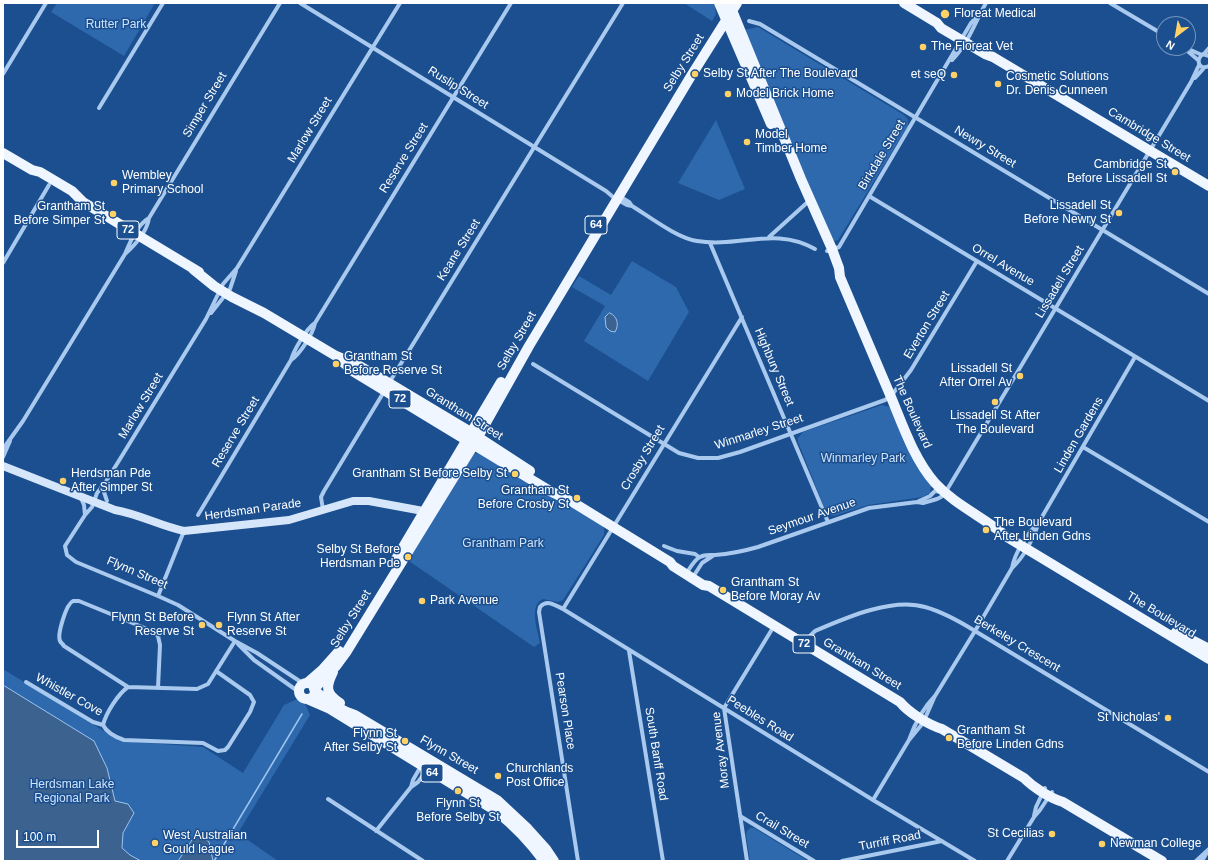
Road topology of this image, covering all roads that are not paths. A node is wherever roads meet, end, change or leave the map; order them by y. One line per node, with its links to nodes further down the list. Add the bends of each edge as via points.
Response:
1 (46, 3): 22 (street)
2 (163, 3): 25 (street)
3 (280, 3): 38 (street, Simper Street, via 148,223)
4 (300, 3): 15 (street, Ruslip Street)
5 (400, 3): 15 (street, Marlow Street)
6 (511, 3): 24 (street, Reserve Street)
7 (623, 3): 27 (street, Keane Street)
8 (904, 3): 14 (main road, Cambridge Street, via 943,24)
9 (986, 3): 14 (street, Birkdale Street, via 971,23)
10 (1110, 3): 13 (street)
11 (728, 8): 33 (main road, Selby Street / 64); 36 (main road, The Boulevard)
12 (749, 21): 26 (street, Newry Street, via 760,24)
13 (1156, 31)
14 (964, 39): 26 (street, Birkdale Street, via 958,54 949,63); 28 (main road, Cambridge Street)
15 (372, 47): 24 (street, Ruslip Street); 45 (street, Marlow Street)
16 (1209, 48): 17 (street)
17 (1205, 55): 19 (street)
18 (1194, 56): 19 (street)
19 (1198, 60): 20 (street)
20 (1199, 65): 21 (street); 23 (street, Lissadell Street)
21 (1207, 67): 23 (street, Lissadell Street)
22 (3, 74)
23 (1192, 82): 28 (street, Lissadell Street)
24 (453, 97): 27 (street, Ruslip Street); 51 (street, Reserve Street, via 314,328)
25 (99, 108)
26 (916, 118): 34 (street, Birkdale Street); 37 (street, Newry Street)
27 (534, 147): 33 (street, Ruslip Street); 54 (street, Keane Street)
28 (1150, 151): 32 (main road, Cambridge Street); 37 (street, Lissadell Street)
29 (3, 153): 30 (main road, Grantham Street / 72)
30 (32, 170): 31 (main road, Grantham Street / 72, via 37,177); 35 (main road, Grantham Street / 72, via 53,180)
31 (49, 184): 35 (main road, Grantham Street / 72, via 69,197); 44 (street)
32 (1209, 186)
33 (614, 195): 40 (street, Ruslip Street, via 680,235); 58 (main road, Selby Street / 64)
34 (869, 196): 42 (street, Birkdale Street, via 838,247); 43 (street, Orrel Avenue)
35 (83, 202): 38 (main road, Grantham Street / 72)
36 (807, 202): 39 (street); 42 (main road, The Boulevard)
37 (1103, 230): 47 (street, Newry Street); 48 (street, Lissadell Street)
38 (137, 236): 46 (main road, Grantham Street / 72); 59 (street, Simper Street, via 134,245 125,254)
39 (769, 238): 40 (street, Ruslip Street); 41 (street, Ruslip Street, via 799,241)
40 (710, 243): 49 (street, Highbury Street)
41 (816, 249)
42 (829, 250): 55 (main road, The Boulevard, via 839,268 840,277)
43 (977, 261): 48 (street, Orrel Avenue); 55 (street, Everton Street, via 911,370)
44 (3, 263)
45 (237, 268): 46 (street, Marlow Street); 46 (street, Marlow Street)
46 (225, 289): 50 (street, Marlow Street); 50 (street, Marlow Street); 51 (main road, Grantham Street / 72)
47 (1209, 294)
48 (1056, 309): 52 (street, Orrel Avenue); 67 (street, Lissadell Street)
49 (742, 317): 57 (street, Highbury Street); 60 (street, Crosby Street)
50 (206, 319): 66 (street, Marlow Street)
51 (305, 338): 54 (main road, Grantham Street / 72, via 358,365); 76 (street, Reserve Street, via 297,356 291,360)
52 (1135, 357): 56 (street, Orrel Avenue); 61 (street, Linden Gardens)
53 (533, 364): 60 (street, Winmarley Street)
54 (387, 387): 58 (main road, Grantham Street / 72); 72 (street, Keane Street, via 322,494)
55 (891, 396): 57 (street, Winmarley Street); 67 (main road, The Boulevard, via 916,454 926,471)
56 (1209, 401)
57 (791, 433): 60 (street, Winmarley Street, via 718,458 698,458 679,453); 77 (street, Highbury Street)
58 (472, 438): 74 (main road, Selby Street / 64); 79 (main road, Grantham Street / 72, via 550,491)
59 (10, 441): 62 (street, Simper Street); 63 (street, Simper Street)
60 (663, 444): 79 (street, Crosby Street)
61 (1083, 447): 78 (street); 81 (street, Linden Gardens)
62 (3, 449)
63 (3, 457)
64 (3, 461): 69 (main road, Herdsman Parade)
65 (3, 466): 68 (main road, Herdsman Parade)
66 (105, 483): 69 (street, Marlow Street, via 97,492); 70 (street)
67 (944, 492): 71 (street, Seymour Avenue, via 935,491); 71 (street, Seymour Avenue, via 937,499); 81 (main road, The Boulevard, via 1007,537)
68 (80, 497): 69 (main road, Herdsman Parade); 75 (street)
69 (95, 500): 70 (main road, Herdsman Parade); 73 (main road, Herdsman Parade, via 115,510); 75 (street, Flynn Street)
70 (107, 501): 73 (main road, Herdsman Parade)
71 (917, 502): 77 (street, Seymour Avenue, via 869,508)
72 (323, 510): 74 (main road, Herdsman Parade, via 360,500); 80 (main road, Herdsman Parade, via 289,520)
73 (126, 512): 80 (main road, Herdsman Parade)
74 (427, 513): 96 (main road, Selby Street / 64); 101 (main road, Selby Street / 64, via 346,641)
75 (85, 515): 86 (street, Flynn Street, via 65,546 67,555 76,562)
76 (198, 515)
77 (828, 522): 83 (street, Seymour Avenue, via 758,547)
78 (1209, 522)
79 (612, 527): 85 (main road, Grantham Street / 72); 87 (street, Crosby Street)
80 (184, 531): 86 (street)
81 (1025, 545): 90 (street, Linden Gardens); 93 (main road, The Boulevard); 95 (main road, The Boulevard)
82 (664, 546): 84 (street, Seymour Avenue)
83 (714, 555): 84 (street, Seymour Avenue, via 706,554); 85 (street)
84 (699, 557): 85 (street)
85 (690, 574): 89 (main road, Grantham Street / 72, via 703,585 709,586)
86 (158, 596): 91 (street, Flynn Street, via 197,616)
87 (563, 609): 88 (street, Peebles Road, via 545,603); 94 (street, Peebles Road)
88 (539, 612): 122 (street, Pearson Place)
89 (774, 626): 92 (main road, Grantham Street / 72); 102 (street, Moray Avenue)
90 (975, 631): 92 (street, Berkeley Crescent, via 948,615 924,606 881,606 815,631); 104 (street, Linden Gardens); 107 (street, Berkeley Crescent)
91 (235, 641): 97 (street); 101 (street, Flynn Street, via 257,652); 101 (street, Flynn Street, via 254,660)
92 (806, 645): 104 (main road, Grantham Street / 72, via 900,702 905,708)
93 (1209, 649)
94 (629, 651): 102 (street, Peebles Road); 123 (street, South Banff Road)
95 (1209, 659)
96 (336, 666): 101 (main road, Selby Street / 64); 103 (main road, 64, via 328,682 328,691 335,700)
97 (216, 671): 100 (street, via 208,684 197,689); 105 (street, Whistler Cove, via 250,695 254,702 225,750 218,751 203,743 124,740 106,731)
98 (26, 682): 105 (street, Whistler Cove, via 93,722)
99 (128, 687): 100 (street); 100 (street, via 60,641 65,613 72,601 79,601 152,631 158,636); 105 (street, via 121,692)
100 (158, 688)
101 (308, 688): 103 (main road, Flynn Street / 64, via 333,705); 106 (main road, Flynn Street / 64, via 313,696 308,699)
102 (724, 708): 112 (street, Peebles Road); 114 (street, Moray Avenue)
103 (355, 715): 106 (main road, Flynn Street / 64)
104 (922, 716): 110 (main road, Grantham Street / 72, via 935,727); 112 (street, Linden Gardens)
105 (103, 725)
106 (426, 763): 108 (main road, Flynn Street / 64); 109 (street, via 413,780); 109 (street, via 418,782); 113 (main road, Flynn Street / 64)
107 (1209, 772)
108 (470, 783): 113 (main road, via 471,790); 121 (main road, Flynn Street / 64, via 512,813 542,844)
109 (411, 787): 116 (street)
110 (1048, 792): 115 (street); 115 (street, via 1036,807); 129 (main road, Grantham Street / 72, via 1057,800)
111 (328, 799): 116 (street)
112 (873, 800): 117 (street, Peebles Road)
113 (480, 802): 120 (main road, Flynn Street / 64, via 510,822)
114 (740, 816): 124 (street, Moray Avenue); 125 (street, Crail Street)
115 (1034, 817): 128 (street)
116 (376, 831): 119 (street)
117 (942, 842): 126 (street, Turriff Road); 127 (street, Peebles Road)
118 (1209, 849): 130 (street); 131 (street)
119 (424, 861)
120 (544, 861)
121 (554, 861)
122 (578, 861)
123 (663, 861)
124 (747, 861)
125 (814, 861)
126 (842, 861)
127 (974, 861)
128 (1007, 861)
129 (1162, 861)
130 (1196, 861)
131 (1202, 861)

